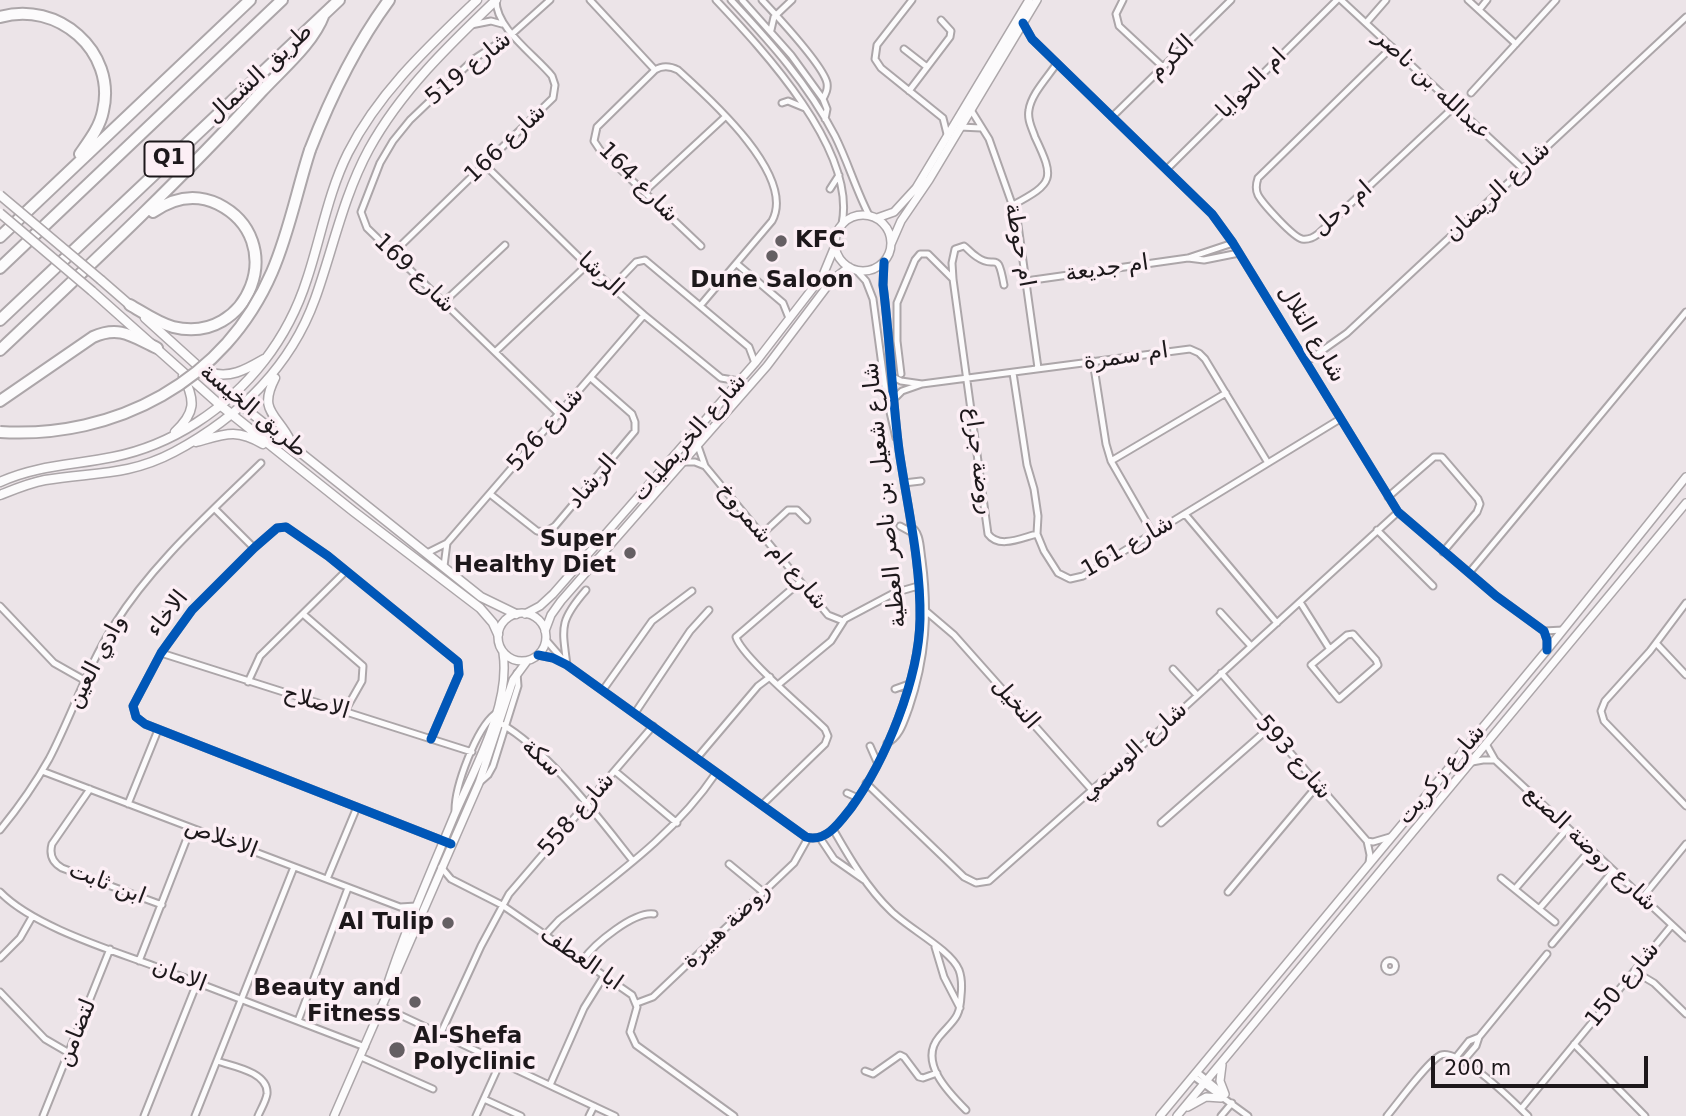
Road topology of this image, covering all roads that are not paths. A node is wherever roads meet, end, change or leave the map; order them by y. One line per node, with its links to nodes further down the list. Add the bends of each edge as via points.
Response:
1 (250, 0): 65 (highway)
2 (282, 0): 87 (highway, طريق الشمال / Q1)
3 (339, 0): 25 (highway, طريق الشمال / Q1)
4 (389, 0): 137 (highway, bridge, via 331,99 271,275 240,326 204,366 159,398 111,420 65,431)
5 (477, 0): 109 (main road, via 405,71 360,131 330,196 303,292)
6 (496, 0): 33 (main road); 34 (street, شارع 166)
7 (550, 0): 36 (street, شارع 519)
8 (590, 0): 45 (street)
9 (716, 0): 51 (street, via 774,63)
10 (731, 0): 58 (street, via 783,57)
11 (742, 0): 29 (street)
12 (762, 0): 26 (street)
13 (792, 0): 26 (street)
14 (912, 0): 46 (street, via 874,55 878,65)
15 (1029, 0): 55 (street)
16 (1037, 0): 31 (street)
17 (1123, 0): 44 (street, via 1116,14 1119,26)
18 (1231, 0): 44 (street, الكرم)
19 (1339, 0): 32 (street, عبدالله بن ناصر); 63 (street, ام الحوايا)
20 (1386, 0): 32 (street)
21 (1468, 0): 24 (street)
22 (1488, 0): 24 (street)
23 (1556, 0): 39 (street)
24 (1479, 10): 39 (street)
25 (324, 14): 74 (highway, via 295,55); 102 (highway, طريق الشمال / Q1)
26 (775, 16): 29 (street); 35 (street); 48 (street, via 823,74 827,89)
27 (1686, 16): 64 (street, شارع الريضان)
28 (0, 17): 65 (highway, via 22,13 56,20 80,36 97,60 104,82 103,113)
29 (760, 18): 35 (street)
30 (941, 20): 43 (street, via 951,35)
31 (1023, 23): 37 (street); 38 (street, شارع التلال)
32 (1366, 23): 40 (street, عبدالله بن ناصر)
33 (470, 25): 34 (street, via 491,21); 116 (main road, via 410,89 369,149 340,216 308,317)
34 (505, 26): 36 (street, شارع 166)
35 (771, 31): 48 (street)
36 (512, 34): 53 (street, شارع 519, via 474,59); 62 (street, شارع 166, via 552,76 555,94)
37 (1014, 38): 38 (street); 52 (street)
38 (1032, 39): 42 (street, شارع التلال)
39 (1516, 44): 47 (street)
40 (1392, 47): 50 (street, عبدالله بن ناصر); 50 (street, ام دحل, via 1258,178 1260,197 1293,233 1307,239 1318,234)
41 (904, 50): 43 (street)
42 (1057, 63): 56 (street, شارع التلال); 70 (street, via 1029,110 1030,125 1048,168 1047,178 1043,186)
43 (927, 67): 46 (street)
44 (1163, 68): 56 (street, الكرم)
45 (655, 71): 54 (street, via 665,66 678,70); 68 (street, شارع 164, via 594,134 597,148)
46 (909, 91): 57 (street)
47 (1471, 93)
48 (823, 99): 58 (street)
49 (782, 103): 51 (street)
50 (1455, 106): 64 (street, عبدالله بن ناصر)
51 (805, 108): 66 (street)
52 (971, 109): 59 (street); 60 (street, ام حوطة)
53 (419, 110): 81 (street, شارع 169, via 386,152 362,208 367,228)
54 (725, 117): 68 (street); 85 (street, via 754,148 778,199 772,221)
55 (957, 117): 57 (street); 61 (street)
56 (1112, 117): 63 (street, شارع التلال)
57 (943, 118): 61 (street)
58 (825, 119): 72 (street)
59 (960, 127): 60 (street); 77 (street)
60 (981, 128): 70 (street, ام حوطة)
61 (947, 134): 72 (street, via 910,196 894,212)
62 (485, 165): 81 (street, شارع 166); 86 (street, الرشا)
63 (1167, 169): 76 (street, شارع التلال, via 1212,214)
64 (1523, 169): 113 (street, شارع الريضان, via 1347,332)
65 (67, 172): 75 (highway)
66 (839, 175): 67 (street); 73 (street, via 844,195)
67 (830, 189)
68 (644, 192): 79 (street, شارع 164)
69 (0, 195): 96 (main road, طريق الخيسة, bridge)
70 (1013, 205): 90 (street, ام حوطة)
71 (0, 214): 105 (main road, bridge)
72 (873, 217): 73 (street, via 856,215); 77 (street, via 888,229)
73 (842, 224): 80 (street)
74 (130, 227): 96 (highway, via 172,201 194,197 212,201 244,225 257,269 252,287 236,310 202,328 172,327); 107 (highway)
75 (0, 237)
76 (1233, 243): 82 (street, شارع التلال); 83 (street, ام جديعة)
77 (891, 244): 84 (street)
78 (505, 245): 93 (street)
79 (701, 246)
80 (835, 246): 88 (street, via 839,258); 95 (street, شارع الخريطيات, via 826,269)
81 (393, 253): 93 (street, شارع 169)
82 (1239, 253): 83 (street, ام جديعة, via 1204,260); 113 (street, شارع التلال)
83 (1188, 258): 90 (street, ام جديعة)
84 (884, 262): 88 (street, via 873,269); 101 (street, شارع شعيل بن ناصر العطية)
85 (737, 264): 94 (street); 97 (street)
86 (587, 265): 92 (street, الرشا); 108 (street)
87 (0, 268)
88 (853, 269): 141 (street, شارع الخريطيات, via 832,280); 142 (street, شارع شعيل بن ناصر العطية, via 866,281 873,299 886,395)
89 (953, 279): 91 (street, via 952,258 961,246 980,259 999,263); 99 (street, via 931,256 920,254 900,293); 123 (street)
90 (1026, 281): 117 (street, ام حوطة)
91 (1004, 285)
92 (612, 287): 97 (street, via 636,262 645,260); 100 (street, الرشا)
93 (444, 302): 108 (street, شارع 169)
94 (783, 303): 95 (street); 103 (street)
95 (801, 304): 103 (street, شارع الخريطيات)
96 (130, 305): 118 (main road, طريق الخيسة)
97 (700, 306): 104 (street)
98 (1686, 312): 179 (street)
99 (897, 313): 101 (street); 111 (street)
100 (643, 315): 122 (street, الرشا); 124 (street, شارع 526)
101 (887, 315): 110 (street, شارع شعيل بن ناصر العطية)
102 (0, 320)
103 (789, 320): 106 (street, شارع الخريطيات)
104 (749, 346): 106 (street); 114 (street)
105 (157, 348): 115 (main road); 131 (highway, via 121,331 104,332)
106 (766, 349): 114 (street, شارع الخريطيات)
107 (0, 350)
108 (495, 352): 135 (street, شارع 169)
109 (268, 356): 118 (main road, via 230,375); 128 (main road)
110 (891, 358): 111 (street); 121 (street, شارع شعيل بن ناصر العطية)
111 (899, 358): 120 (street)
112 (1093, 361): 117 (street, ام سمرة); 127 (street, ام سمرة, via 1190,349 1205,359); 144 (street)
113 (1306, 362): 136 (street, شارع التلال)
114 (755, 363): 125 (street, شارع الخريطيات)
115 (176, 364): 132 (main road); 138 (main road, via 192,406 186,421)
116 (279, 368): 133 (main road); 139 (main road, via 268,393 268,406)
117 (1038, 368): 119 (street, ام سمرة)
118 (205, 371): 128 (main road, طريق الخيسة)
119 (1013, 373): 123 (street, ام سمرة); 169 (street, شارع 161, via 1034,489)
120 (901, 374)
121 (893, 377): 126 (street, ام سمرة); 130 (street, شارع شعيل بن ناصر العطية)
122 (721, 378): 125 (street, الرشا); 129 (street)
123 (966, 378): 126 (street, ام سمرة); 169 (street, روضة جراع, via 988,534 1003,542)
124 (591, 379): 135 (street, شارع 526); 155 (street, الرشاد, via 632,414 635,430 555,526 537,531)
125 (739, 381): 129 (street, شارع الخريطيات)
126 (922, 384): 130 (street, ام سمرة, via 902,391)
127 (1226, 393): 144 (street); 147 (street, ام سمرة)
128 (232, 396): 132 (main road); 133 (main road, طريق الخيسة)
129 (727, 396): 150 (street, شارع الخريطيات)
130 (895, 399): 142 (street, شارع شعيل بن ناصر العطية)
131 (0, 401)
132 (220, 405): 134 (main road); 138 (main road)
133 (241, 405): 134 (main road); 139 (main road, طريق الخيسة)
134 (231, 414): 140 (main road); 143 (main road, طريق الخيسة)
135 (560, 415): 155 (street, شارع 526)
136 (1340, 419): 147 (street); 157 (street, شارع التلال)
137 (0, 432)
138 (168, 438): 152 (main road, via 126,454 44,467)
139 (291, 443): 176 (main road, طريق الخيسة)
140 (186, 445): 143 (main road, via 238,433); 156 (main road, via 131,469 46,480)
141 (698, 446): 145 (street, شارع الخريطيات); 148 (street, شارع ام شمروخ)
142 (899, 446): 153 (street, شارع شعيل بن ناصر العطية)
143 (278, 450): 201 (main road, طريق الخيسة, via 480,608)
144 (1111, 461): 170 (street)
145 (684, 462): 148 (street, شارع ام شمروخ); 154 (street, شارع الخريطيات)
146 (261, 463): 159 (street, وادي العين)
147 (1268, 463): 161 (street, شارع 161)
148 (705, 466): 171 (street, شارع ام شمروخ)
149 (1686, 477): 199 (street, شارع زكريت)
150 (653, 480): 154 (street); 162 (street, شارع الخريطيات)
151 (921, 481): 153 (street)
152 (0, 482)
153 (904, 483): 166 (street, شارع شعيل بن ناصر العطية)
154 (662, 487): 164 (street, شارع الخريطيات)
155 (490, 494): 173 (street, شارع 526)
156 (0, 495)
157 (1388, 497): 160 (street, شارع التلال); 175 (street, via 1434,457 1442,457 1480,504)
158 (1686, 503): 232 (street, شارع زكريت)
159 (215, 509): 174 (street); 216 (street, وادي العين, via 132,598)
160 (1398, 512): 167 (street, شارع الوسمي); 175 (street, شارع التلال)
161 (1185, 514): 170 (street, شارع 161); 197 (street)
162 (622, 515): 164 (street); 168 (street, شارع الخريطيات)
163 (807, 520): 171 (street, via 797,510 788,510)
164 (631, 523): 172 (street, شارع الخريطيات)
165 (900, 526): 166 (street)
166 (911, 529): 181 (street, شارع شعيل بن ناصر العطية); 191 (street, via 918,534)
167 (1377, 530): 182 (street); 187 (street, شارع الوسمي)
168 (606, 533): 172 (street); 194 (street, شارع الخريطيات, via 549,598)
169 (1037, 534): 170 (street, شارع 161, via 1058,573 1075,579)
170 (1153, 534)
171 (761, 535): 180 (street, شارع ام شمروخ)
172 (615, 540): 184 (street, شارع الخريطيات)
173 (447, 543): 176 (street, شارع 526); 177 (street)
174 (254, 548): 178 (street, الاخاء, via 273,531 286,527); 207 (street, الاخاء, via 192,610)
175 (1443, 552): 179 (street, شارع التلال)
176 (427, 553): 177 (main road, طريق الخيسة)
177 (444, 566): 194 (main road, طريق الخيسة, via 481,597)
178 (346, 570): 193 (street); 230 (street, الاخاء, via 458,662 459,674)
179 (1469, 573): 200 (street, شارع التلال)
180 (800, 582): 195 (street, شارع ام شمروخ, via 828,615); 215 (street, via 736,635 737,642)
181 (918, 586): 195 (street, via 894,593); 198 (street, شارع شعيل بن ناصر العطية)
182 (1433, 586)
183 (586, 590): 186 (street)
184 (570, 591): 186 (street); 202 (street, شارع الخريطيات, via 554,610)
185 (692, 591): 221 (street, via 652,621)
186 (579, 598): 211 (street, via 563,623)
187 (1300, 602): 197 (street, شارع الوسمي); 205 (street)
188 (1686, 603): 203 (street)
189 (0, 606): 216 (street, via 54,663)
190 (709, 610): 224 (street)
191 (927, 612): 196 (street, النخيل); 198 (street)
192 (1220, 612): 204 (street)
193 (303, 614): 217 (street, via 260,656); 223 (street, via 363,666 364,676)
194 (521, 614): 201 (street, via 505,620); 202 (street, via 538,620)
195 (843, 621): 218 (street, via 831,642)
196 (937, 621): 198 (street); 245 (street, النخيل)
197 (1277, 623): 204 (street, شارع الوسمي)
198 (923, 625): 219 (street, شارع شعيل بن ناصر العطية); 231 (street, via 922,665 897,735)
199 (1563, 630): 200 (street); 206 (street, شارع زكريت)
200 (1544, 631): 206 (street)
201 (498, 634): 208 (street)
202 (545, 636): 209 (street); 211 (street)
203 (1656, 643): 214 (street); 251 (street, via 1605,701 1601,715)
204 (1251, 646): 213 (street, شارع الوسمي)
205 (1329, 648): 205 (street, via 1311,667 1340,698 1376,668 1377,662 1353,634)
206 (1547, 650): 262 (street, شارع زكريت)
207 (161, 653): 217 (street, الاصلاح); 229 (street, الاخاء, via 133,706 138,720)
208 (503, 653): 210 (street, via 512,660); 225 (street, via 503,684)
209 (538, 655): 210 (street); 211 (street)
210 (527, 661): 226 (street, via 517,672)
211 (567, 665): 221 (street)
212 (1173, 669): 222 (street)
213 (1221, 673): 222 (street, شارع الوسمي); 228 (street, شارع 593)
214 (1686, 675)
215 (770, 677): 218 (street); 235 (street)
216 (84, 680): 239 (street, وادي العين)
217 (248, 682): 223 (street, الاصلاح)
218 (779, 684): 250 (street, via 825,729 827,739)
219 (909, 684): 220 (street); 231 (street, شارع شعيل بن ناصر العطية)
220 (895, 689)
221 (603, 690): 224 (street)
222 (1197, 695): 245 (street, شارع الوسمي)
223 (345, 711): 230 (street, الاصلاح)
224 (635, 713): 227 (street)
225 (495, 714): 234 (street); 253 (street)
226 (503, 724): 248 (street, سكة); 266 (street)
227 (653, 726): 235 (street); 240 (street, شارع 558)
228 (1268, 729): 243 (street, شارع 593); 257 (street)
229 (158, 730): 249 (street); 252 (street, الاخاء)
230 (430, 739): 234 (street, الاصلاح)
231 (886, 744): 237 (street, شارع شعيل بن ناصر العطية)
232 (1486, 744): 236 (street, شارع روضة الصنع); 238 (street, شارع زكريت)
233 (870, 746): 237 (street)
234 (472, 752): 253 (street, via 456,797)
235 (696, 758): 241 (street)
236 (1494, 760): 238 (street); 260 (street, شارع روضة الصنع)
237 (878, 762): 242 (street, شارع شعيل بن ناصر العطية)
238 (1472, 762): 325 (street, شارع زكريت)
239 (42, 771): 244 (street, الاخلاص); 261 (street, وادي العين)
240 (616, 772): 248 (street, شارع 558); 256 (street)
241 (716, 773): 250 (street); 256 (street)
242 (866, 783): 245 (street, شارع الوسمي, via 964,877 981,883 997,876); 247 (street, شارع شعيل بن ناصر العطية)
243 (1317, 786): 265 (street, شارع 593); 284 (street)
244 (90, 789): 249 (street, الاخلاص); 286 (street, ابن ثابت, via 52,844 54,861)
245 (1091, 789)
246 (847, 793): 247 (street)
247 (858, 798): 255 (street, شارع شعيل بن ناصر العطية)
248 (587, 803): 269 (street, سكة); 287 (street, شارع 558)
249 (128, 804): 258 (street, الاخلاص)
250 (762, 805): 263 (street)
251 (1686, 806)
252 (356, 807): 266 (street, الاخاء); 275 (street)
253 (455, 814): 266 (street)
254 (832, 815): 255 (street)
255 (840, 821): 259 (street, شارع شعيل بن ناصر العطية)
256 (677, 823): 269 (street)
257 (1161, 823)
258 (191, 828): 272 (street, الاخلاص); 286 (street)
259 (833, 829): 264 (street, شارع شعيل بن ناصر العطية); 279 (street)
260 (1567, 829): 268 (street, شارع روضة الصنع); 281 (street)
261 (0, 830)
262 (1390, 836): 265 (street); 270 (street, شارع زكريت)
263 (808, 838): 264 (street); 283 (street, روضة هبيرة, via 799,857)
264 (820, 838): 279 (street, via 834,859)
265 (1367, 841): 270 (street)
266 (448, 843): 273 (street); 276 (street)
267 (1686, 844): 285 (street)
268 (1590, 850): 274 (street, شارع روضة الصنع); 290 (street)
269 (633, 861): 296 (street)
270 (1369, 863): 328 (street, شارع زكريت)
271 (729, 864): 283 (street)
272 (294, 867): 275 (street, الاخلاص); 309 (street)
273 (441, 867): 276 (street); 278 (street)
274 (1613, 871): 285 (street, شارع روضة الصنع); 298 (street)
275 (327, 878): 280 (street, الاخلاص)
276 (433, 878): 278 (street); 288 (street); 311 (street)
277 (1501, 878): 281 (street)
278 (451, 879): 287 (street, ابا العطف)
279 (866, 881): 299 (street, via 891,912)
280 (348, 888): 289 (street, الاخلاص); 314 (street)
281 (1515, 889): 290 (street)
282 (0, 892): 292 (street, الامان)
283 (763, 892): 310 (street, روضة هبيرة, via 653,997)
284 (1228, 892)
285 (1642, 898): 295 (street, شارع روضة الصنع)
286 (162, 905): 304 (street)
287 (502, 905): 296 (street, ابا العطف); 315 (street, شارع 558)
288 (417, 906): 289 (street, الاخلاص); 293 (street)
289 (400, 907): 293 (street, الاخلاص)
290 (1539, 909): 294 (street)
291 (654, 914): 303 (street, via 639,915 596,945)
292 (32, 917): 300 (street, الامان); 302 (street)
293 (411, 920): 311 (street)
294 (1555, 922)
295 (1672, 925): 297 (street, شارع روضة الصنع); 305 (street, شارع 150)
296 (546, 934): 303 (street, ابا العطف)
297 (1686, 938)
298 (1552, 944)
299 (935, 947): 312 (street); 312 (street, via 948,955 959,971)
300 (110, 949): 304 (street, الامان); 319 (street, لتضامن)
301 (1546, 954): 316 (street)
302 (0, 958)
303 (583, 960): 306 (street, ابا العطف)
304 (139, 961): 307 (street, الامان)
305 (1634, 971): 313 (street); 317 (street, شارع 150)
306 (604, 976): 310 (street, ابا العطف); 330 (street, via 584,1008)
307 (197, 983): 309 (street, الامان); 340 (street)
308 (0, 992): 319 (street, via 45,1039)
309 (242, 1000): 314 (street, الامان); 322 (street)
310 (637, 1003): 348 (street, ابا العطف, via 630,1027 636,1045)
311 (381, 1006): 315 (street); 318 (street)
312 (960, 1008): 327 (street, via 956,1020 935,1043)
313 (1686, 1014)
314 (298, 1021): 318 (street, الامان)
315 (440, 1033): 323 (street)
316 (1479, 1037): 320 (street, via 1469,1041); 324 (street)
317 (1574, 1044): 336 (street, شارع 150); 354 (street)
318 (365, 1047): 321 (street)
319 (69, 1053): 339 (street, لتضامن)
320 (1457, 1056): 324 (street); 352 (street, via 1435,1059)
321 (361, 1057): 331 (street); 343 (street)
322 (217, 1061): 341 (street); 342 (street, via 263,1081 267,1094)
323 (501, 1061): 330 (street); 333 (street)
324 (1463, 1061): 336 (street)
325 (1223, 1062): 329 (street, شارع زكريت); 332 (street)
326 (865, 1071): 327 (street, via 873,1074 900,1055 919,1077)
327 (937, 1073): 337 (street)
328 (1195, 1074): 329 (street); 349 (street, شارع زكريت)
329 (1206, 1082): 332 (street); 338 (street, شارع زكريت)
330 (550, 1085): 335 (street)
331 (433, 1089)
332 (1223, 1096): 334 (street); 338 (street, via 1206,1097)
333 (484, 1099): 344 (street); 345 (street)
334 (1231, 1103): 350 (street); 351 (street)
335 (594, 1105): 346 (street); 347 (street)
336 (1521, 1109): 353 (street)
337 (965, 1110)
338 (1179, 1114)
339 (43, 1116)
340 (144, 1116)
341 (195, 1116)
342 (258, 1116)
343 (334, 1116)
344 (476, 1116)
345 (522, 1116)
346 (589, 1116)
347 (615, 1116)
348 (734, 1116)
349 (1160, 1116)
350 (1221, 1116)
351 (1248, 1116)
352 (1387, 1116)
353 (1528, 1116)
354 (1645, 1116)

